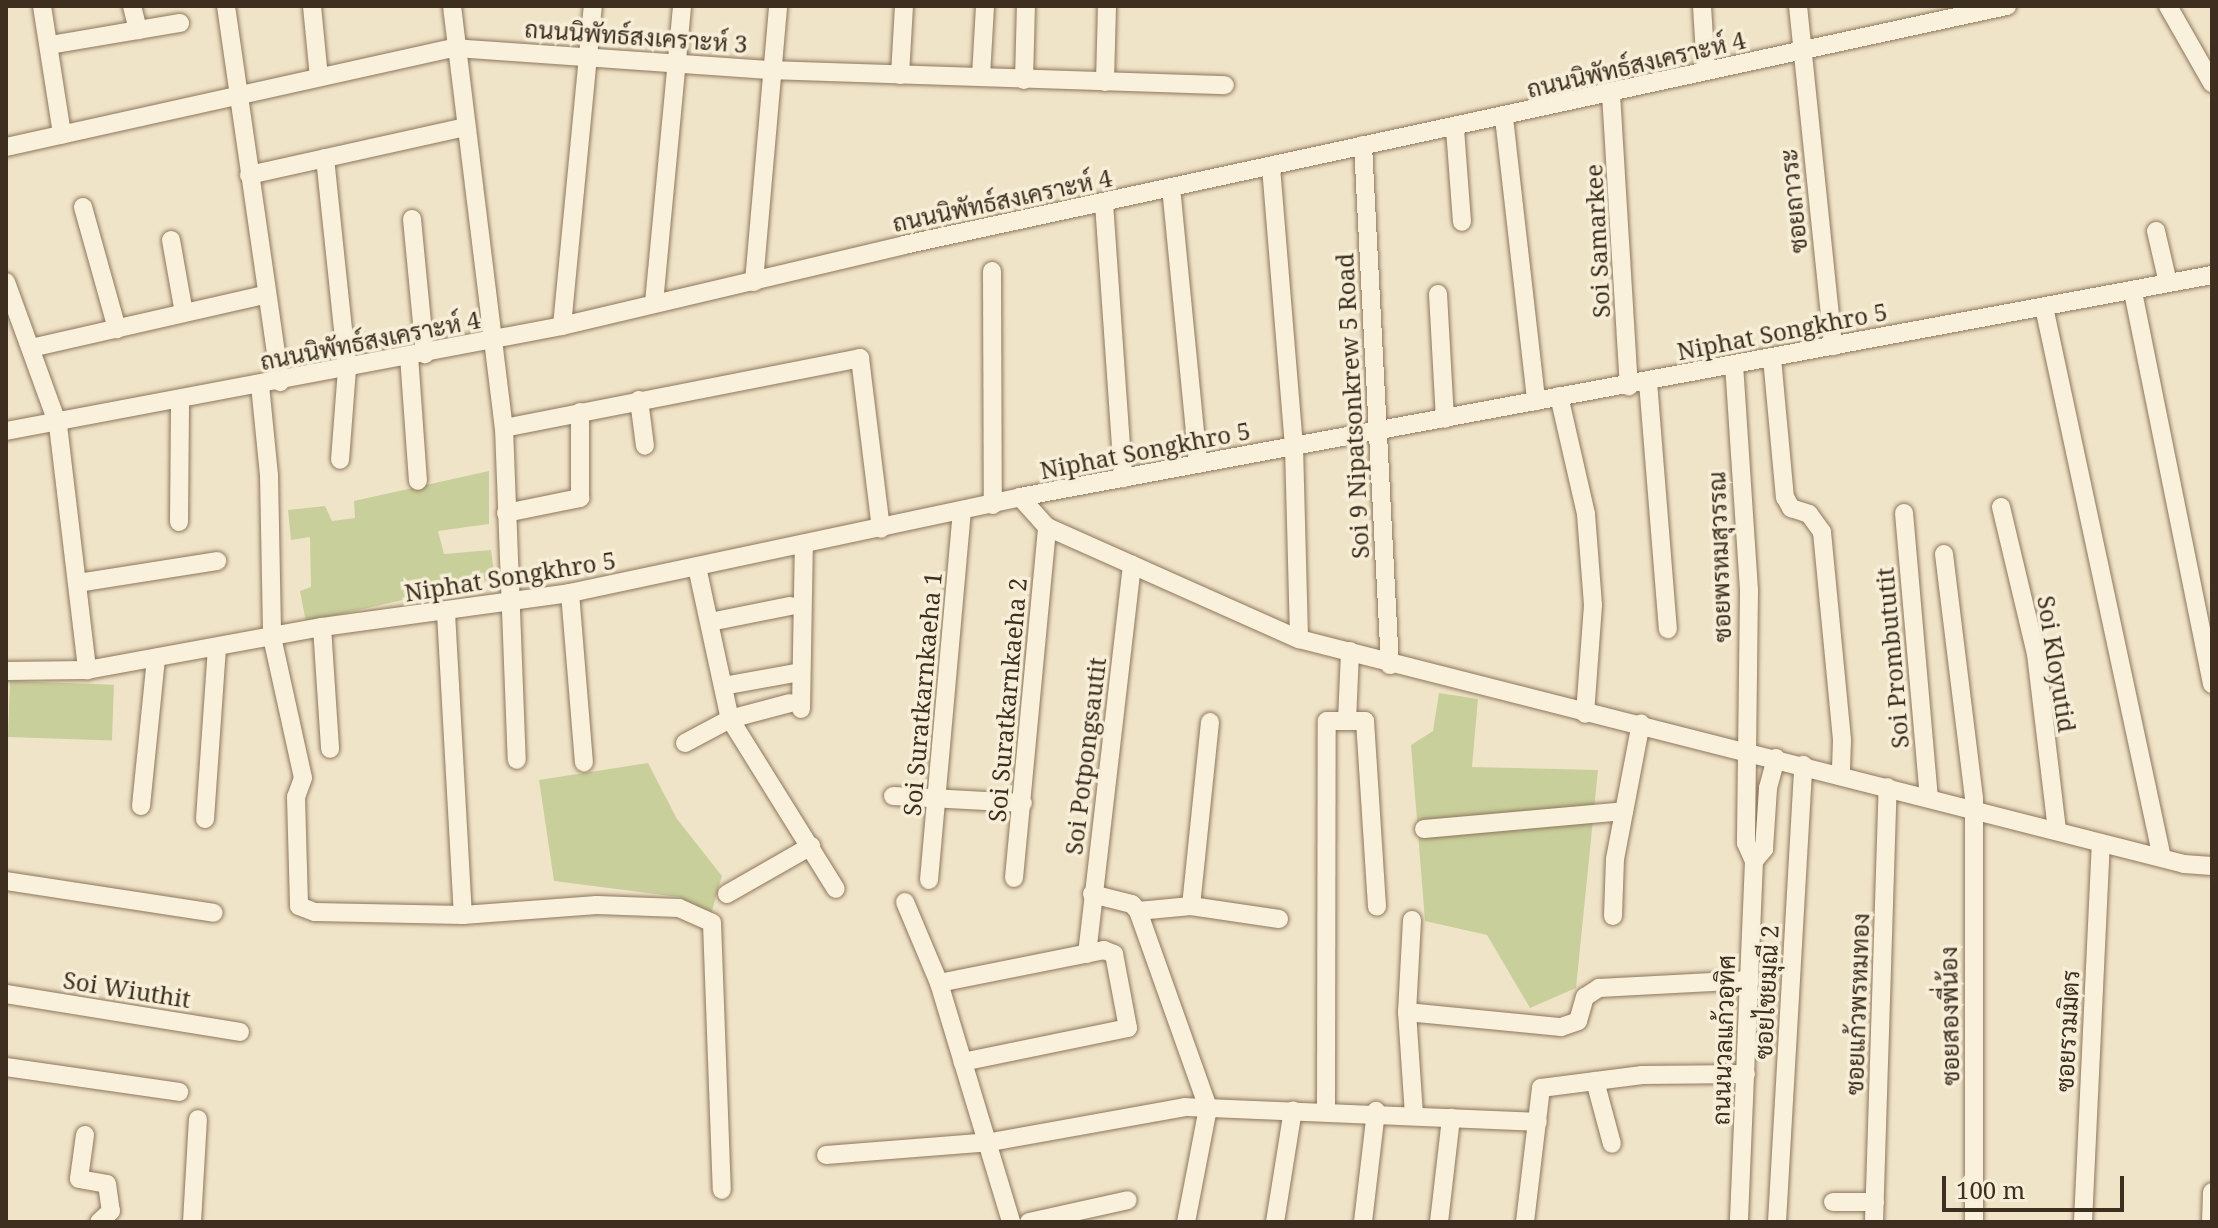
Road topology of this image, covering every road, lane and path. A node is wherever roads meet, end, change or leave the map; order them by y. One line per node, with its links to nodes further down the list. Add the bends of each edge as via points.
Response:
1 (42, 6): 20 (street)
2 (132, 6): 19 (street)
3 (226, 6): 35 (street)
4 (312, 6): 29 (street)
5 (452, 6): 21 (street)
6 (593, 6): 23 (street)
7 (682, 6): 24 (street)
8 (778, 6): 25 (street)
9 (904, 6): 27 (street)
10 (985, 6): 28 (street)
11 (1026, 6): 30 (street)
12 (1107, 6): 31 (street)
13 (1702, 6): 26 (street)
14 (1798, 6): 22 (street, ซอยถาวระ)
15 (2007, 6): 17 (street, ถนนนิพัทธ์สงเคราะห์ 4)
16 (2168, 6): 32 (street)
17 (1935, 14): 22 (street, ถนนนิพัทธ์สงเคราะห์ 4)
18 (180, 23): 19 (street)
19 (138, 30): 20 (street)
20 (50, 45): 39 (street)
21 (454, 48): 23 (street, ถนนนิพัทธ์สงเคราะห์ 3); 29 (street, ถนนนิพัทธ์สงเคราะห์ 3); 37 (street)
22 (1802, 52): 26 (street, ถนนนิพัทธ์สงเคราะห์ 4); 67 (street, ซอยถาวระ)
23 (587, 56): 24 (street, ถนนนิพัทธ์สงเคราะห์ 3); 64 (street)
24 (674, 61): 25 (street, ถนนนิพัทธ์สงเคราะห์ 3); 60 (street)
25 (770, 70): 27 (street, ถนนนิพัทธ์สงเคราะห์ 3); 55 (street)
26 (1706, 71): 34 (street, ถนนนิพัทธ์สงเคราะห์ 4)
27 (900, 75): 28 (street, ถนนนิพัทธ์สงเคราะห์ 3)
28 (981, 76): 30 (street, ถนนนิพัทธ์สงเคราะห์ 3)
29 (319, 77): 35 (street, ถนนนิพัทธ์สงเคราะห์ 3)
30 (1024, 80): 31 (street, ถนนนิพัทธ์สงเคราะห์ 3)
31 (1105, 82): 33 (street, ถนนนิพัทธ์สงเคราะห์ 3)
32 (2212, 83)
33 (1225, 85)
34 (1611, 94): 36 (street, ถนนนิพัทธ์สงเคราะห์ 4); 76 (street, Soi Samarkee)
35 (236, 96): 39 (street, ถนนนิพัทธ์สงเคราะห์ 3); 44 (street)
36 (1504, 118): 38 (street, ถนนนิพัทธ์สงเคราะห์ 4); 80 (street)
37 (466, 127): 42 (street); 66 (street)
38 (1455, 129): 40 (street, ถนนนิพัทธ์สงเคราะห์ 4); 49 (street)
39 (62, 134): 41 (street, ถนนนิพัทธ์สงเคราะห์ 3)
40 (1363, 145): 43 (street, ถนนนิพัทธ์สงเคราะห์ 4); 86 (street, Soi 9 Nipatsonkrew 5 Road)
41 (6, 147)
42 (325, 158): 44 (street); 72 (street)
43 (1271, 167): 45 (street, ถนนนิพัทธ์สงเคราะห์ 4); 88 (street)
44 (249, 175): 59 (street)
45 (1171, 187): 46 (street, ถนนนิพัทธ์สงเคราะห์ 4); 90 (street)
46 (1104, 203): 55 (street, ถนนนิพัทธ์สงเคราะห์ 4); 91 (street)
47 (83, 207): 65 (street)
48 (412, 219): 69 (street)
49 (1462, 222)
50 (2156, 231): 56 (street)
51 (171, 240): 62 (street)
52 (992, 271): 94 (street)
53 (2212, 275): 56 (street, Niphat Songkhro 5)
54 (6, 282): 63 (street)
55 (754, 282): 60 (street, ถนนนิพัทธ์สงเคราะห์ 4)
56 (2168, 283): 57 (street, Niphat Songkhro 5)
57 (2133, 292): 61 (street, Niphat Songkhro 5); 124 (street)
58 (1438, 294): 82 (street)
59 (265, 295): 62 (street); 73 (street)
60 (654, 303): 64 (street, ถนนนิพัทธ์สงเคราะห์ 4)
61 (2044, 307): 67 (street, Niphat Songkhro 5); 152 (street)
62 (184, 313): 65 (street)
63 (14, 321): 68 (street)
64 (562, 326): 66 (street, ถนนนิพัทธ์สงเคราะห์ 4)
65 (117, 329): 68 (street)
66 (490, 341): 69 (street, ถนนนิพัทธ์สงเคราะห์ 4); 84 (street)
67 (1833, 346): 70 (street, Niphat Songkhro 5)
68 (31, 348): 83 (street)
69 (417, 355): 72 (street, ถนนนิพัทธ์สงเคราะห์ 4); 92 (street)
70 (1772, 358): 71 (street, Niphat Songkhro 5); 138 (street, via 1785,497 1791,508 1809,514 1822,532)
71 (1734, 364): 74 (street, Niphat Songkhro 5); 133 (street, ซอยพรหมสุวรรณ, via 1749,591)
72 (347, 369): 73 (street, ถนนนิพัทธ์สงเคราะห์ 4); 89 (street)
73 (280, 382): 75 (street, ถนนนิพัทธ์สงเคราะห์ 4)
74 (1648, 382): 76 (street, Niphat Songkhro 5); 114 (street)
75 (260, 385): 78 (street, ถนนนิพัทธ์สงเคราะห์ 4); 115 (street, via 269,475)
76 (1629, 386): 77 (street, Niphat Songkhro 5)
77 (1559, 396): 80 (street, Niphat Songkhro 5); 126 (street, via 1586,514 1593,605)
78 (180, 400): 83 (street, ถนนนิพัทธ์สงเคราะห์ 4); 99 (street)
79 (639, 400): 81 (street); 87 (street); 101 (street, via 860,358)
80 (1536, 401): 82 (street, Niphat Songkhro 5)
81 (580, 412): 84 (street); 97 (street, via 580,498)
82 (1445, 419): 86 (street, Niphat Songkhro 5)
83 (58, 425): 85 (street, ถนนนิพัทธ์สงเคราะห์ 4); 107 (street)
84 (504, 428): 97 (street)
85 (6, 431)
86 (1377, 432): 88 (street, Niphat Songkhro 5); 120 (street, Soi 9 Nipatsonkrew 5 Road)
87 (645, 446)
88 (1294, 446): 90 (street, Niphat Songkhro 5); 116 (street)
89 (340, 460)
90 (1198, 464): 91 (street, Niphat Songkhro 5)
91 (1123, 478): 93 (street, Niphat Songkhro 5)
92 (418, 481)
93 (1020, 497): 94 (street, Niphat Songkhro 5); 100 (street)
94 (993, 505): 96 (street, Niphat Songkhro 5)
95 (2001, 507): 149 (street, Soi Kloyutid, via 2036,654)
96 (962, 512): 101 (street, Niphat Songkhro 5); 142 (street, Soi Suratkarnkaeha 1)
97 (506, 513): 109 (street)
98 (1904, 513): 141 (street, Soi Prombututit)
99 (179, 522)
100 (1047, 527): 105 (street); 143 (street, Soi Suratkarnkaeha 2)
101 (881, 529): 102 (street, Niphat Songkhro 5)
102 (804, 544): 106 (street, Niphat Songkhro 5); 123 (street)
103 (1944, 554): 145 (street, ซอยสองพี่น้อง, via 1970,760)
104 (217, 561): 107 (street)
105 (1132, 565): 116 (street); 160 (street, Soi Potpongsautit)
106 (697, 567): 108 (street, Niphat Songkhro 5); 112 (street)
107 (78, 583): 121 (street)
108 (570, 593): 109 (street, Niphat Songkhro 5); 136 (street)
109 (511, 602): 111 (street, Niphat Songkhro 5); 135 (street)
110 (790, 606): 112 (street)
111 (446, 613): 113 (street, Niphat Songkhro 5); 166 (street)
112 (710, 622): 125 (street)
113 (322, 627): 115 (street, Niphat Songkhro 5); 132 (street)
114 (1668, 629)
115 (272, 637): 117 (street, Niphat Songkhro 5); 166 (street, via 302,765 296,797 299,906 315,912)
116 (1299, 639): 118 (street)
117 (217, 647): 119 (street, Niphat Songkhro 5); 147 (street)
118 (1350, 651): 120 (street); 128 (street)
119 (156, 658): 121 (street, Niphat Songkhro 5); 144 (street)
120 (1390, 665): 126 (street)
121 (87, 670): 122 (street, Niphat Songkhro 5)
122 (6, 671)
123 (801, 672): 125 (street); 127 (street, via 795,706)
124 (2212, 684)
125 (723, 686): 127 (street)
126 (1585, 714): 130 (street)
127 (730, 719): 131 (street); 151 (street)
128 (1347, 721): 163 (street, via 1365,721); 183 (street, via 1327,721)
129 (1210, 722): 162 (street)
130 (1641, 723): 133 (street); 146 (street)
131 (685, 743)
132 (330, 749)
133 (1743, 749): 134 (street); 153 (street, ถนนนวลแก้วอุทิศ, via 1746,843)
134 (1776, 758): 137 (street); 153 (street, ถนนนวลแก้วอุทิศ, via 1768,788 1764,849)
135 (517, 760)
136 (584, 762)
137 (1803, 765): 138 (street); 208 (street, ซอยไชยมุณี 2)
138 (1841, 774): 139 (street)
139 (1888, 787): 141 (street); 197 (street, ซอยแก้วพรหมทอง)
140 (893, 796): 142 (street)
141 (1929, 798): 145 (street)
142 (937, 801): 143 (street); 156 (street, Soi Suratkarnkaeha 1)
143 (1023, 803): 155 (street, Soi Suratkarnkaeha 2)
144 (141, 806)
145 (1971, 810): 149 (street); 210 (street, ซอยสองพี่น้อง)
146 (1624, 811): 148 (street); 167 (street)
147 (205, 819)
148 (1424, 829)
149 (2057, 831): 150 (street)
150 (2101, 843): 152 (street); 211 (street, ซอยรวมมิตร)
151 (811, 846): 158 (street); 159 (street)
152 (2162, 858): 154 (street)
153 (1754, 861): 171 (street, ถนนนวลแก้วอุทิศ)
154 (2212, 866)
155 (1014, 878)
156 (929, 880)
157 (6, 881): 165 (street)
158 (836, 889)
159 (727, 894)
160 (1092, 894): 164 (street, via 1132,904); 170 (street, Soi Potpongsautit)
161 (905, 902): 172 (street)
162 (1191, 906): 164 (street); 168 (street)
163 (1377, 907)
164 (1138, 911): 181 (street)
165 (214, 913)
166 (463, 915): 193 (street, via 597,905 679,908 712,923)
167 (1613, 916)
168 (1279, 919)
169 (1412, 920): 174 (street)
170 (1087, 954): 172 (street); 176 (street, via 1114,954 1128,1028)
171 (1750, 980): 174 (street, via 1599,988 1585,997 1578,1021 1561,1027); 178 (street, ถนนนวลแก้วอุทิศ)
172 (939, 983): 176 (street)
173 (6, 994): 175 (street, Soi Wiuthit)
174 (1407, 1012): 185 (street)
175 (240, 1032)
176 (962, 1062): 190 (street)
177 (6, 1067): 180 (street)
178 (1746, 1074): 179 (street); 207 (street, ถนนนวลแก้วอุทิศ)
179 (1595, 1081): 188 (street, via 1541,1088); 191 (street)
180 (179, 1092)
181 (1208, 1108): 182 (street); 190 (street, via 1185,1107); 202 (street)
182 (1293, 1110): 183 (street); 203 (street)
183 (1326, 1111): 184 (street)
184 (1376, 1111): 185 (street); 204 (street)
185 (1414, 1114): 186 (street)
186 (1451, 1118): 188 (street); 205 (street)
187 (198, 1119): 199 (street)
188 (1538, 1122): 206 (street)
189 (85, 1135): 198 (street, via 79,1179 107,1184 111,1211)
190 (991, 1142): 192 (street); 200 (street)
191 (1612, 1144)
192 (826, 1155)
193 (722, 1190)
194 (2212, 1192): 212 (street)
195 (1128, 1200): 201 (street)
196 (1833, 1202): 197 (street)
197 (1875, 1202): 209 (street, ซอยแก้วพรหมทอง)
198 (99, 1222)
199 (192, 1222)
200 (1011, 1222)
201 (1029, 1222)
202 (1186, 1222)
203 (1275, 1222)
204 (1363, 1222)
205 (1439, 1222)
206 (1525, 1222)
207 (1739, 1222)
208 (1777, 1222)
209 (1874, 1222)
210 (1974, 1222)
211 (2083, 1222)
212 (2211, 1222)

